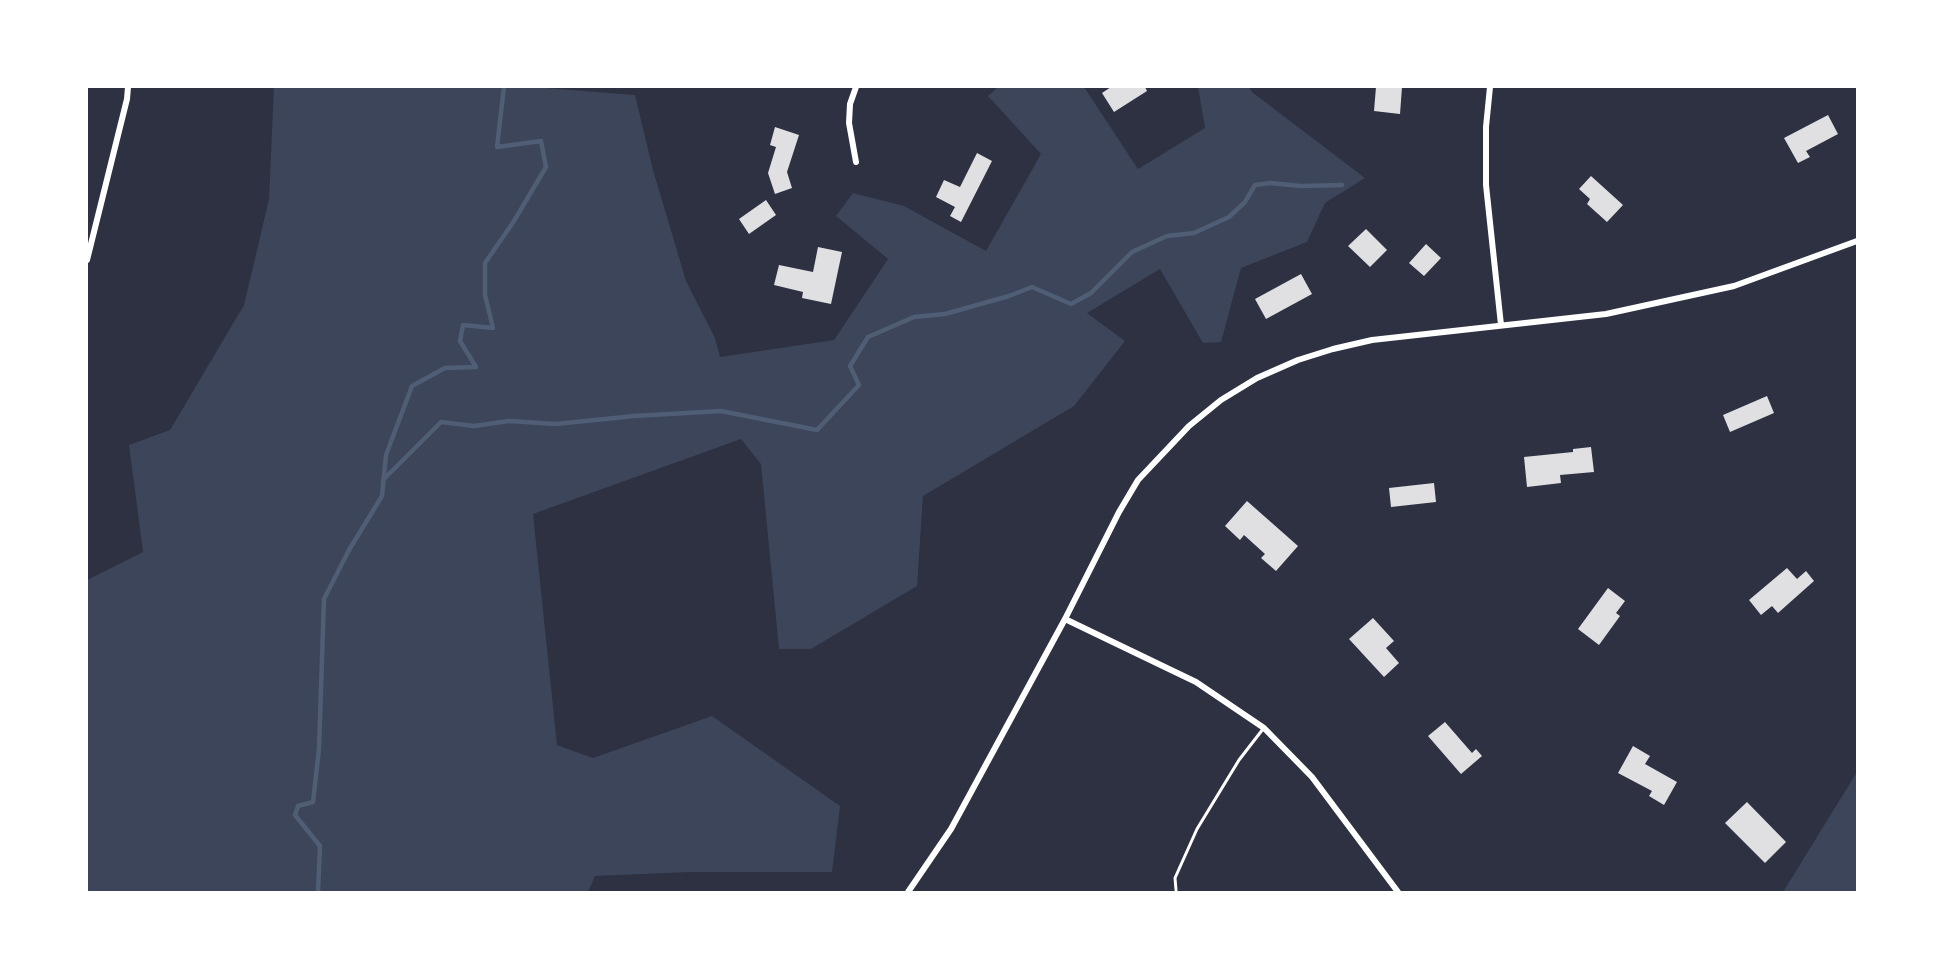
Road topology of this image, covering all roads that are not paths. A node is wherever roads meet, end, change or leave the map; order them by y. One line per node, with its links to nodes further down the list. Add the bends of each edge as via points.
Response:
1 (128, 87): 6 (street)
2 (856, 87): 4 (street, via 849,123)
3 (1490, 87): 7 (street, via 1486,185)
4 (856, 162)
5 (1857, 241): 7 (street, via 1734,286 1606,314)
6 (87, 260)
7 (1501, 325): 8 (street, via 1372,339 1333,349 1257,378 1221,400 1189,426 1138,480)
8 (1065, 619): 9 (street, via 1196,682); 11 (street, via 951,829)
9 (1264, 728): 10 (lane, via 1239,760 1197,829 1175,878); 12 (street, via 1312,777)
10 (1176, 890)
11 (908, 892)
12 (1398, 892)

